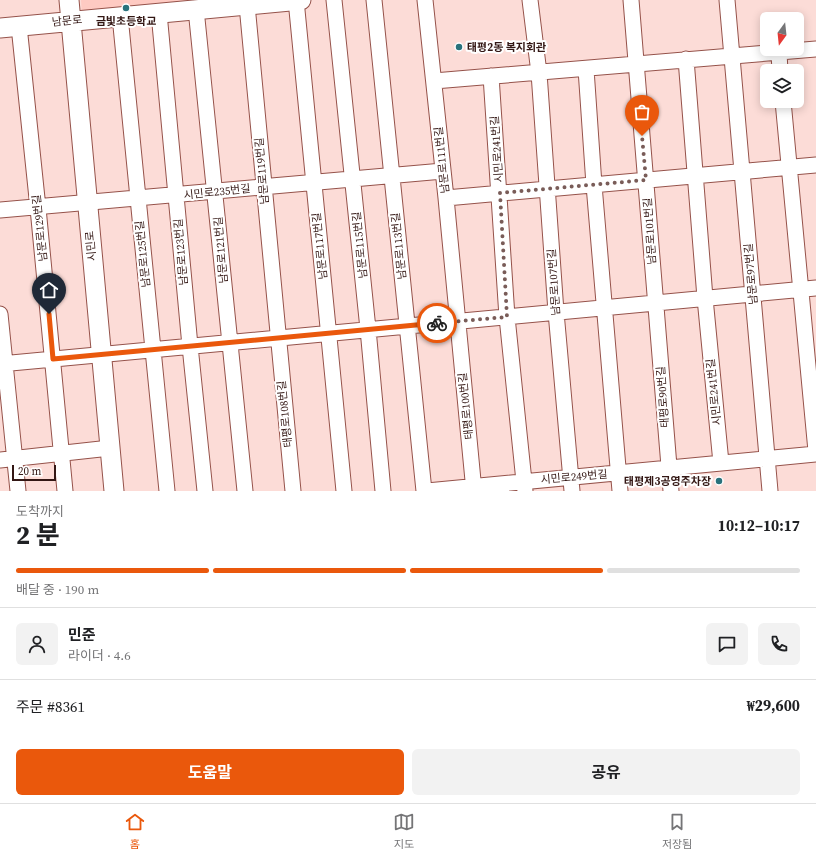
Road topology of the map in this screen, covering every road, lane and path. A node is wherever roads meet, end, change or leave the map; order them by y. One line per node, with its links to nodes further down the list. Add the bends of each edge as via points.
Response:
1 (69, 0): 14 (main road, 시민로)
2 (296, 0): 3 (main road, 남문로); 10 (main road, 남문로); 36 (street, 남문로117번길)
3 (301, 0)
4 (334, 0): 34 (street, 남문로115번길)
5 (374, 0): 32 (street, 남문로113번길)
6 (425, 0): 26 (street, 남문로111번길)
7 (530, 0): 24 (street, 남문로107번길)
8 (631, 0): 22 (street, 남문로101번길)
9 (727, 0): 20 (street, 남문로97번길)
10 (247, 5): 11 (main road, 남문로); 38 (street, 남문로119번길)
11 (196, 10): 12 (main road, 남문로); 40 (street, 남문로121번길)
12 (159, 13): 13 (main road, 남문로); 42 (street, 남문로123번길)
13 (120, 16): 14 (main road, 남문로); 44 (street, 남문로125번길)
14 (71, 21): 15 (main road, 남문로); 45 (main road, 시민로)
15 (19, 26): 16 (main road, 남문로); 46 (street, 남문로129번길)
16 (0, 28)
17 (816, 49): 18 (street)
18 (804, 50)
19 (760, 55): 20 (street)
20 (732, 57): 21 (street); 31 (street, 남문로97번길)
21 (686, 59): 22 (street); 33 (street, 시민로241번길)
22 (636, 63): 23 (street); 35 (street, 남문로101번길)
23 (586, 69): 24 (street); 37 (street)
24 (540, 73): 25 (street); 39 (street, 남문로107번길)
25 (492, 76): 26 (street); 41 (street, 시민로241번길)
26 (434, 82): 30 (street, 남문로111번길)
27 (784, 108): 29 (street)
28 (816, 165): 29 (street)
29 (789, 167): 31 (street); 49 (street)
30 (443, 171): 32 (street, 시민로235번길); 43 (street, 남문로111번길)
31 (742, 172): 33 (street); 50 (street, 남문로97번길)
32 (392, 175): 34 (street, 시민로235번길); 58 (street, 남문로113번길)
33 (695, 176): 35 (street); 51 (street, 시민로241번길)
34 (353, 179): 36 (street, 시민로235번길); 59 (street, 남문로115번길)
35 (646, 180): 37 (street); 52 (street, 남문로101번길)
36 (314, 184): 38 (street, 시민로235번길); 60 (street, 남문로117번길)
37 (594, 185): 39 (street); 53 (street)
38 (263, 187): 40 (street, 시민로235번길); 61 (street, 남문로119번길)
39 (547, 189): 41 (street); 54 (street, 남문로107번길)
40 (216, 192): 42 (street, 시민로235번길); 62 (street, 남문로121번길)
41 (500, 193): 43 (street); 56 (street, 시민로241번길)
42 (176, 196): 44 (street, 시민로235번길); 63 (street, 남문로123번길)
43 (446, 198): 57 (street, 남문로111번길)
44 (138, 199): 45 (street, 시민로235번길); 64 (street, 남문로125번길)
45 (87, 203): 46 (street, 시민로235번길); 65 (main road, 시민로)
46 (38, 208): 47 (street, 시민로235번길); 66 (street, 남문로129번길)
47 (0, 210)
48 (816, 288): 49 (street)
49 (801, 289): 50 (street); 69 (street)
50 (752, 294): 51 (street); 71 (street, 남문로97번길)
51 (705, 298): 52 (street); 73 (street, 시민로241번길)
52 (656, 303): 53 (street); 74 (street, 태평로90번길)
53 (604, 308): 54 (street); 75 (street)
54 (556, 312): 56 (street); 76 (street, 남문로107번길)
55 (0, 314): 67 (street)
56 (507, 317): 57 (street); 77 (street, 시민로241번길)
57 (457, 321): 58 (street); 78 (street, 태평로100번길)
58 (407, 326): 59 (street); 88 (street, 남문로113번길)
59 (368, 329): 60 (street); 87 (street, 남문로115번길)
60 (330, 333): 61 (street); 86 (street, 남문로117번길)
61 (278, 338): 62 (street); 85 (street, 태평로108번길)
62 (229, 342): 63 (street); 84 (street, 남문로121번길)
63 (190, 346): 64 (street); 83 (street, 남문로123번길)
64 (152, 349): 65 (street); 82 (street, 남문로125번길)
65 (101, 354): 66 (street); 68 (main road, 시민로)
66 (53, 359): 67 (street); 70 (street, 남문로129번길)
67 (2, 363): 72 (street)
68 (110, 448): 70 (street); 81 (main road, 시민로)
69 (816, 452): 71 (street, 시민로249번길)
70 (62, 454): 72 (street); 80 (street, 남문로129번길)
71 (768, 458): 73 (street, 시민로249번길); 91 (street, 남문로97번길)
72 (7, 459): 79 (street)
73 (721, 463): 74 (street, 시민로249번길)
74 (669, 468): 75 (street, 시민로249번길); 90 (street, 태평로90번길)
75 (618, 473): 76 (street, 시민로249번길); 89 (street)
76 (572, 484): 77 (street, 시민로249번길)
77 (525, 486): 78 (street, 시민로249번길)
78 (474, 489): 88 (street, 시민로249번길)
79 (18, 491)
80 (65, 491)
81 (114, 491)
82 (167, 491)
83 (205, 491)
84 (244, 491)
85 (293, 491)
86 (344, 491)
87 (382, 491)
88 (426, 491)
89 (620, 491)
90 (671, 491)
91 (770, 491)

